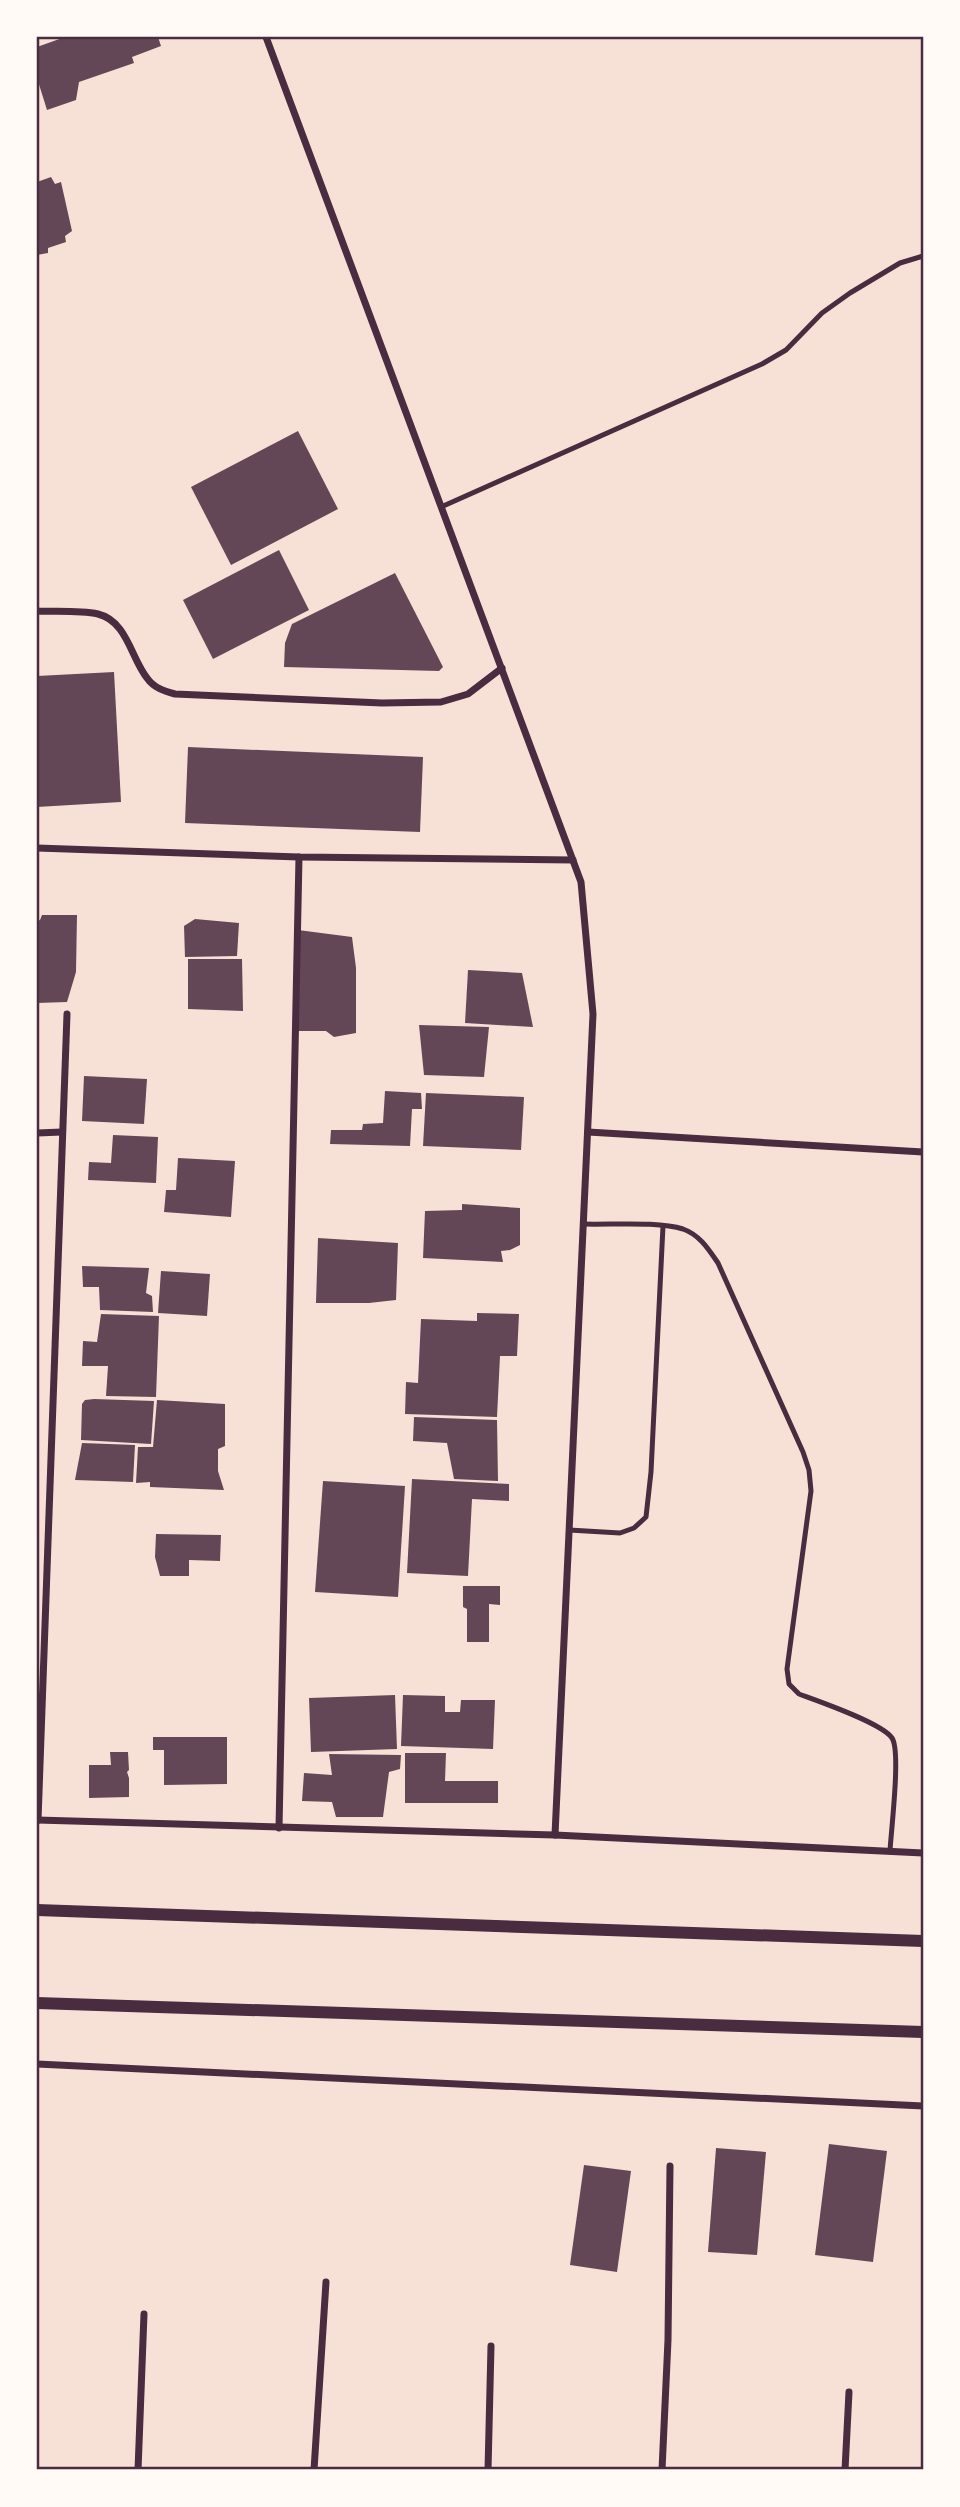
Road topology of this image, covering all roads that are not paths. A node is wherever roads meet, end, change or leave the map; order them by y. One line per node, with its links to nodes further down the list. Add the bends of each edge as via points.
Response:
1 (266, 37): 3 (street)
2 (923, 256): 3 (lane, via 900,263 850,293 822,313 786,350 762,364)
3 (441, 507): 5 (street)
4 (37, 611): 5 (street, via 99,614 113,621 147,680 175,694 441,702 468,694)
5 (502, 668): 8 (street)
6 (37, 848): 7 (street)
7 (299, 857): 8 (street); 18 (street)
8 (573, 860): 11 (street, via 581,882 593,1014)
9 (67, 1014): 10 (street)
10 (62, 1132): 12 (street); 17 (street)
11 (588, 1132): 13 (street); 14 (street)
12 (37, 1133)
13 (923, 1152)
14 (583, 1224): 15 (lane); 16 (street)
15 (663, 1226): 16 (lane, via 646,1517 620,1533); 20 (lane, via 684,1230 705,1244 718,1263 803,1452 811,1491 786,1669 789,1684 799,1694 881,1728 893,1738)
16 (569, 1530): 19 (street)
17 (38, 1820): 18 (street)
18 (279, 1828): 19 (street)
19 (555, 1835): 20 (street)
20 (890, 1852): 21 (street)
21 (923, 1853)
22 (37, 1910): 23 (street)
23 (923, 1941)
24 (37, 2003): 25 (street)
25 (923, 2032)
26 (37, 2064): 27 (street)
27 (923, 2106)
28 (670, 2166): 36 (street)
29 (326, 2282): 34 (street)
30 (144, 2314): 33 (street)
31 (491, 2346): 35 (street)
32 (849, 2392): 37 (street)
33 (138, 2470)
34 (314, 2470)
35 (488, 2470)
36 (662, 2470)
37 (845, 2470)

